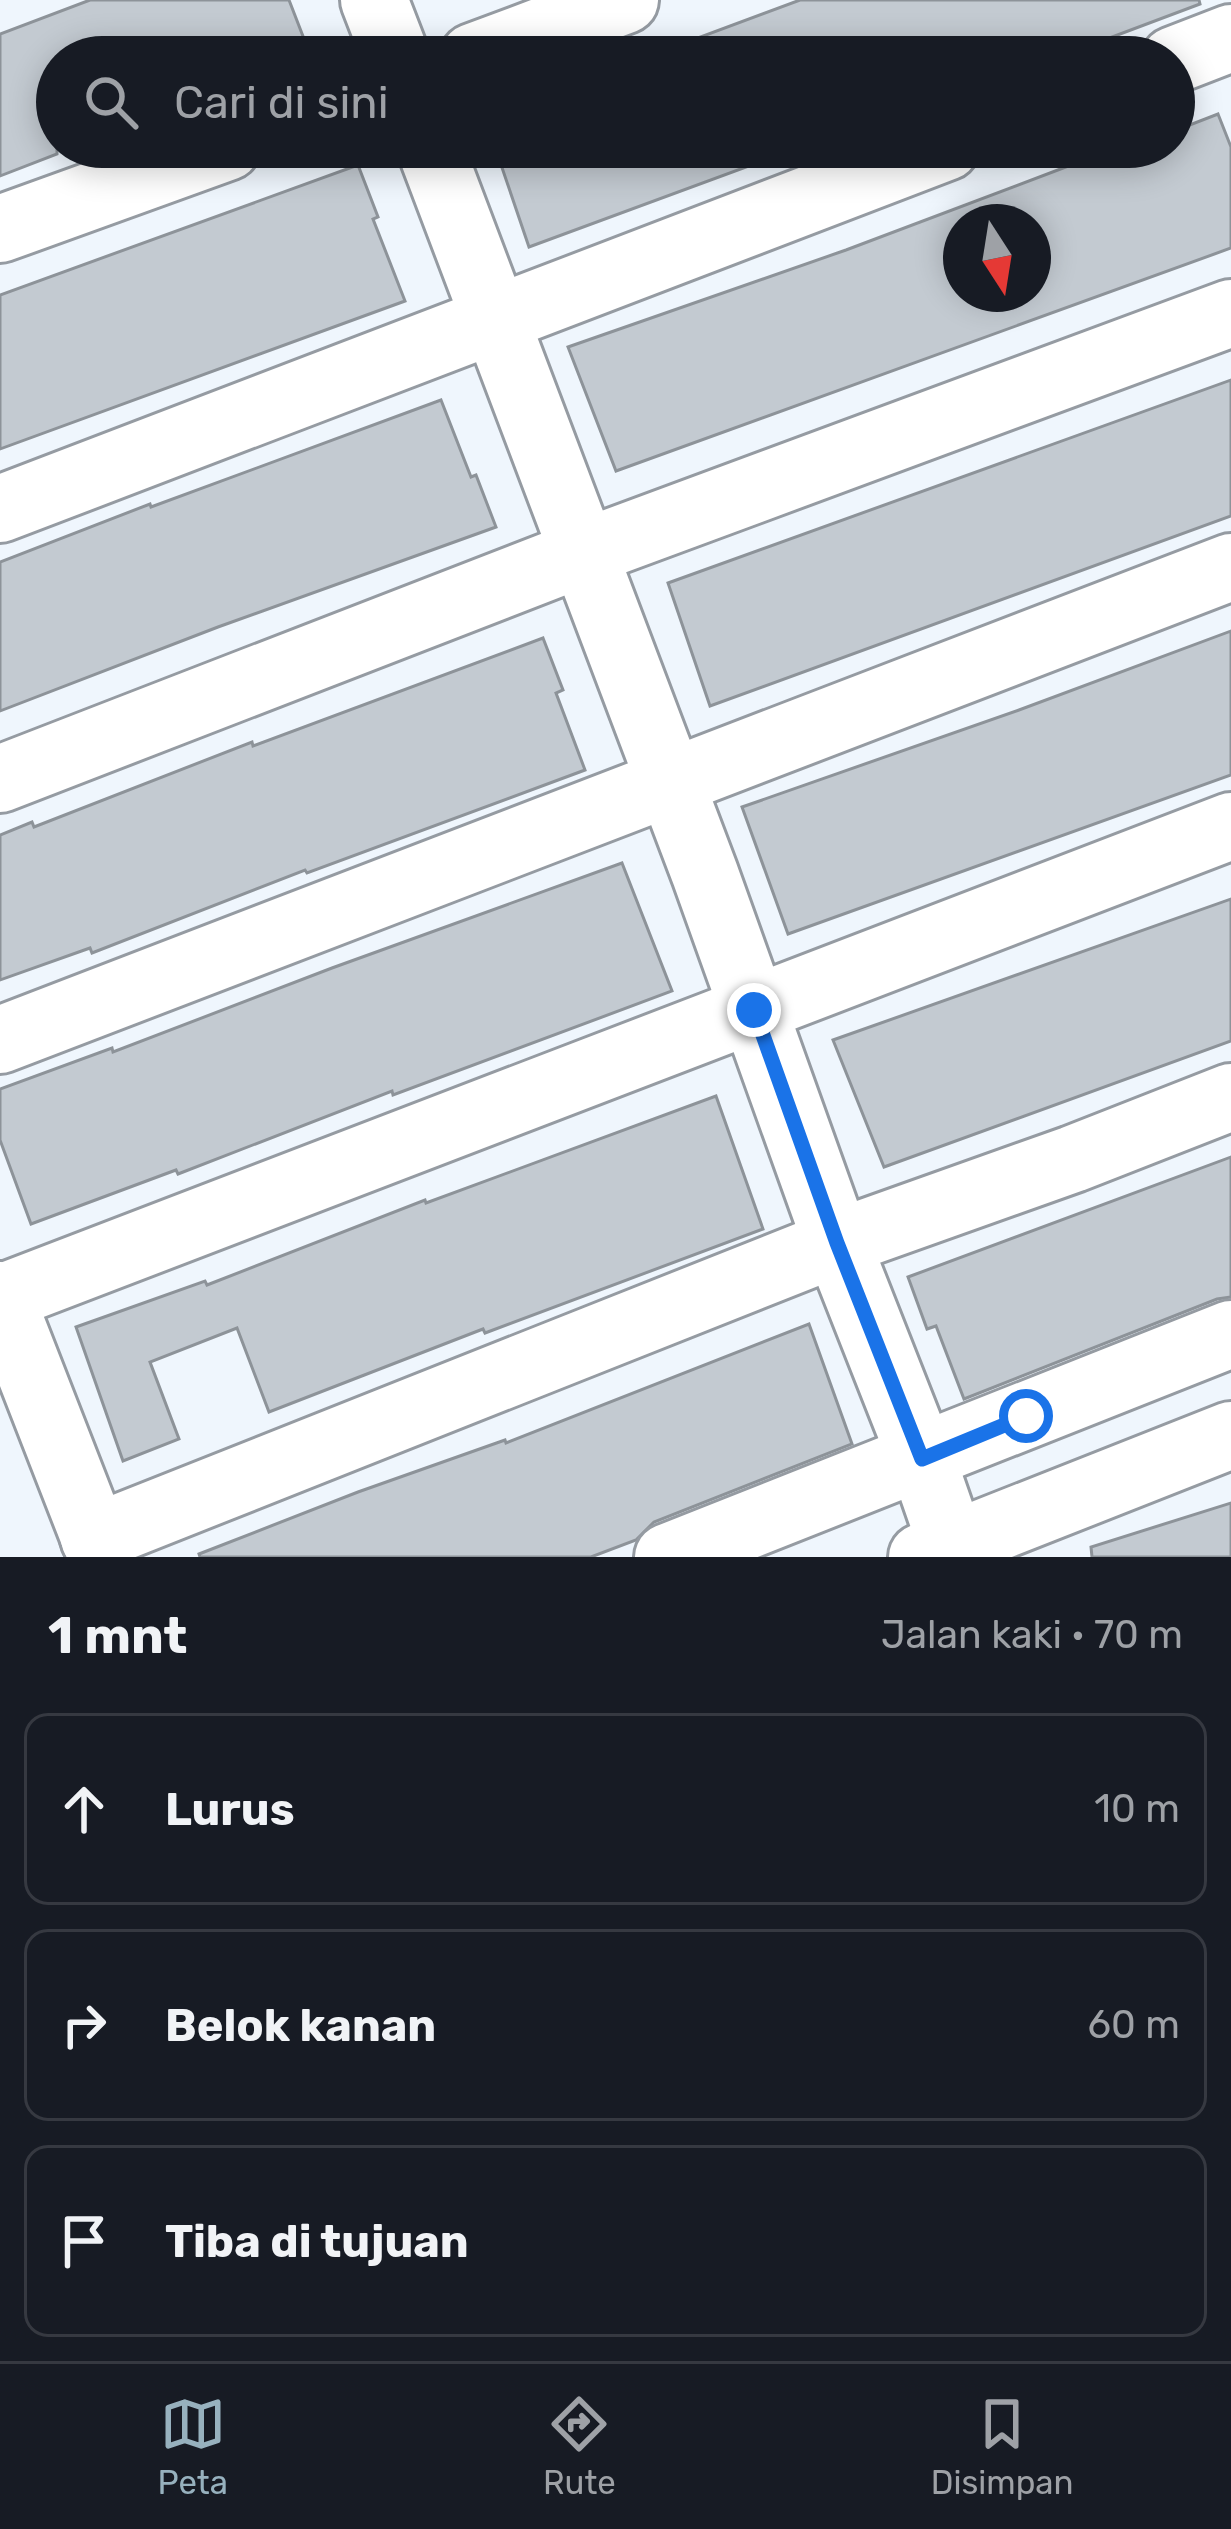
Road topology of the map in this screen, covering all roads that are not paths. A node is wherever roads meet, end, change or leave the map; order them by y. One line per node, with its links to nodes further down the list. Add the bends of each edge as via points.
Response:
1 (374, 0): 3 (street)
2 (625, 0): 4 (street)
3 (388, 36)
4 (529, 36)
5 (1231, 38): 6 (street)
6 (1195, 52)
7 (169, 168): 10 (street)
8 (438, 168): 12 (street)
9 (891, 168): 12 (street)
10 (0, 229)
11 (1231, 313): 14 (street)
12 (495, 319): 13 (street); 14 (street)
13 (0, 509)
14 (583, 553): 16 (street); 17 (street)
15 (1231, 567): 17 (street)
16 (0, 779)
17 (670, 781): 19 (street); 20 (street)
18 (1231, 826): 19 (street)
19 (754, 1010): 22 (street); 23 (street)
20 (0, 1040)
21 (1231, 1097): 22 (street)
22 (837, 1243): 27 (street); 28 (street)
23 (0, 1297): 26 (street)
24 (1212, 1340): 25 (street); 27 (street)
25 (1231, 1436): 29 (street)
26 (28, 1440): 28 (street)
27 (922, 1459): 29 (street); 30 (street)
28 (98, 1548)
29 (943, 1553)
30 (668, 1557)

